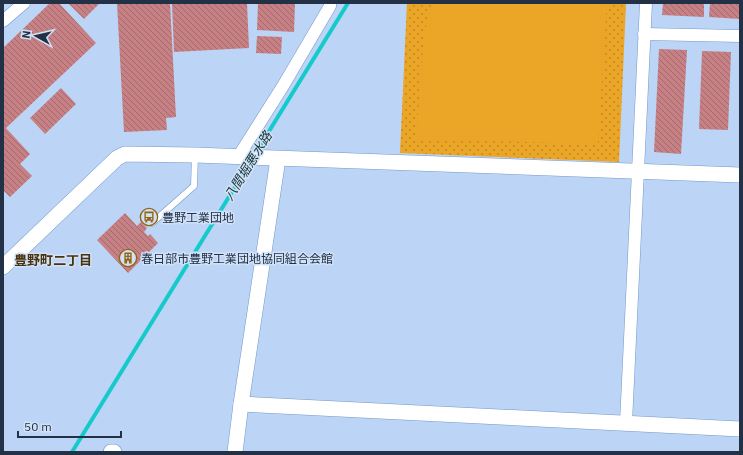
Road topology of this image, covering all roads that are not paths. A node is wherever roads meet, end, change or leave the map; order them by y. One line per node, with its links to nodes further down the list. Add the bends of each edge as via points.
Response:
1 (24, 3): 4 (street)
2 (330, 3): 8 (street)
3 (646, 3): 5 (street)
4 (3, 21)
5 (644, 34): 6 (street); 10 (street)
6 (740, 36)
7 (194, 155): 8 (street); 12 (lane, via 194,186); 13 (street, via 134,153 117,158)
8 (240, 157): 9 (street)
9 (278, 158): 10 (street); 14 (street)
10 (638, 171): 11 (street); 15 (street)
11 (740, 175)
12 (152, 223)
13 (3, 267)
14 (240, 404): 15 (street); 19 (street)
15 (626, 423): 16 (street)
16 (740, 429)
17 (111, 452): 18 (street)
18 (114, 452)
19 (235, 452)

